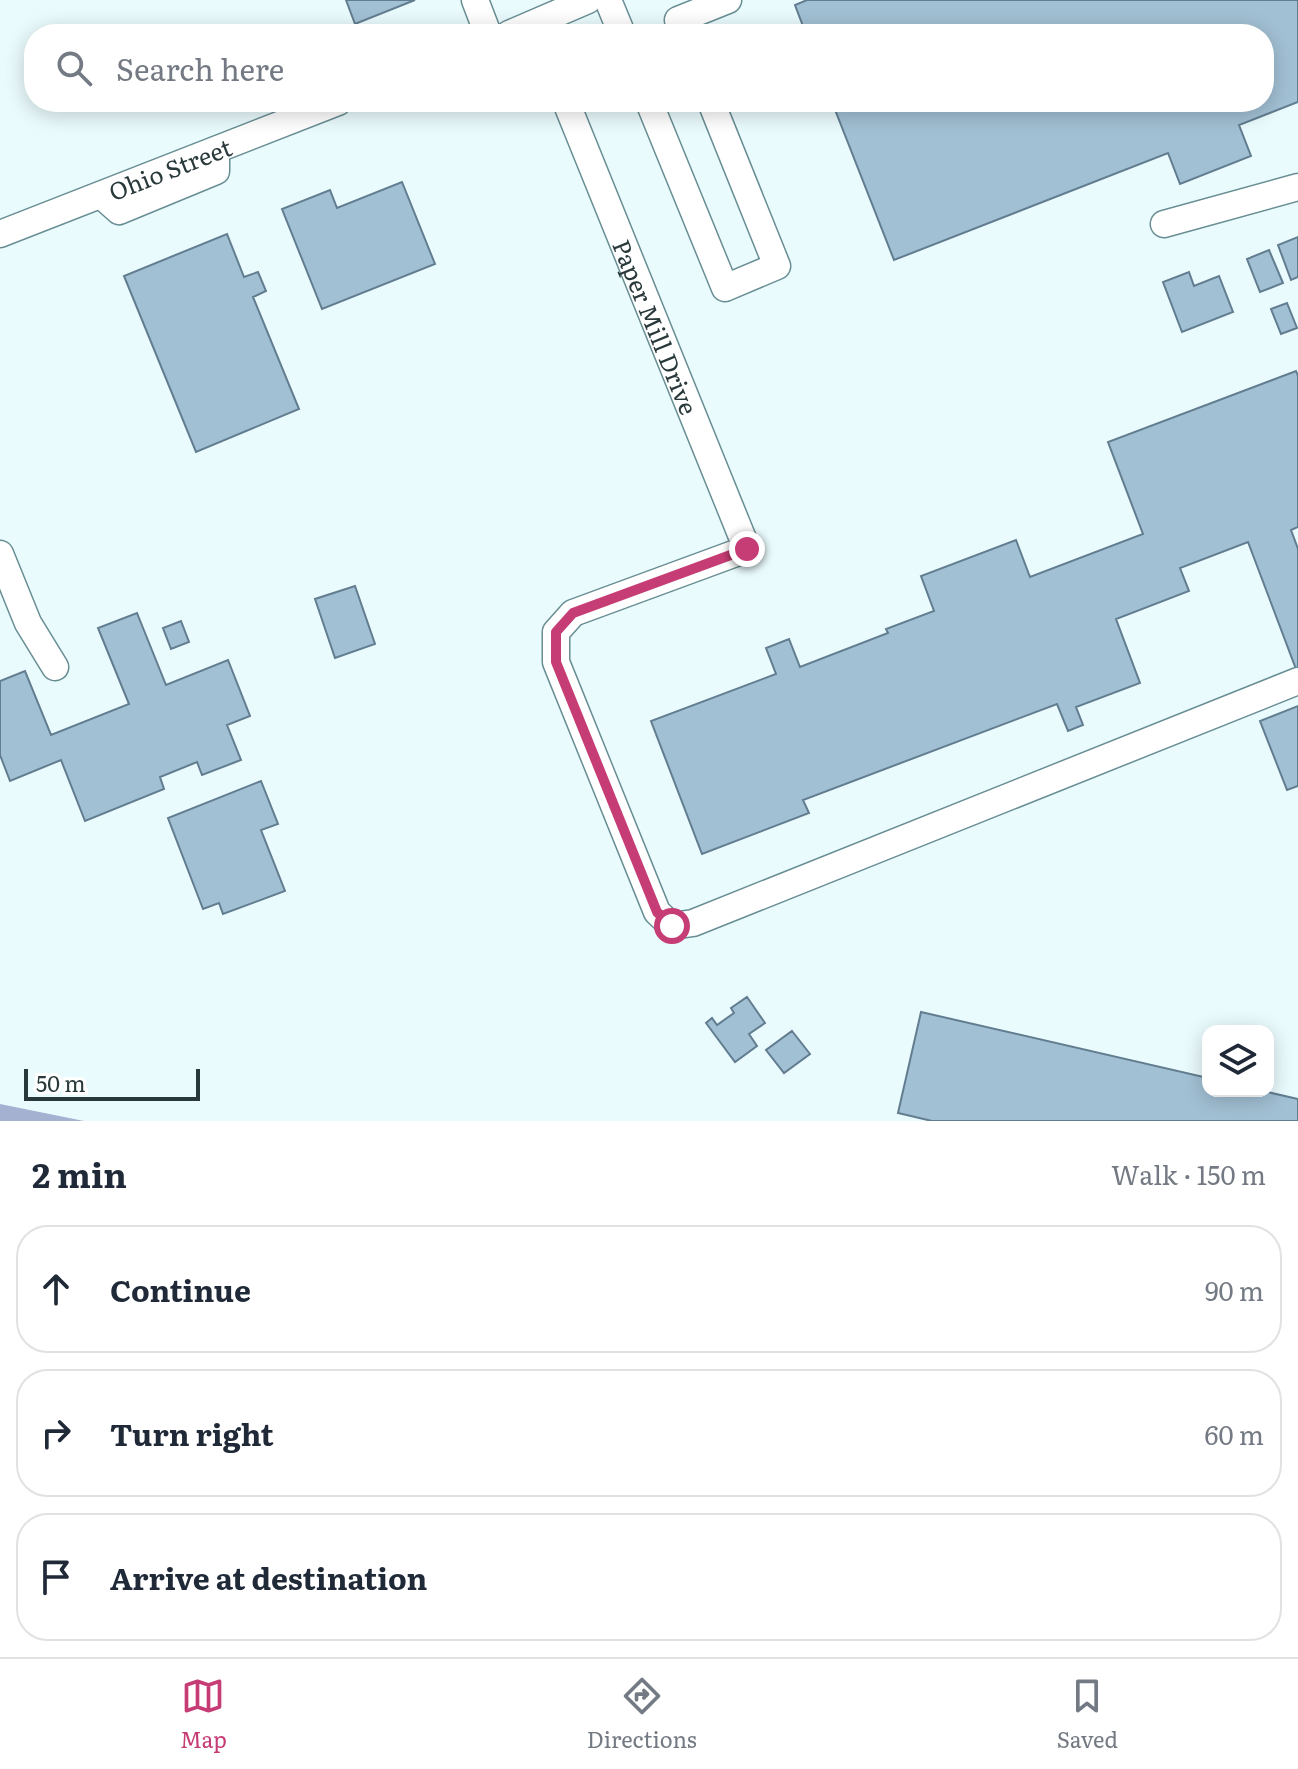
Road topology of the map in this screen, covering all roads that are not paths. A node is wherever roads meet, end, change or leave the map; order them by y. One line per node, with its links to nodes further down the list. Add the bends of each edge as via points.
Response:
1 (475, 0): 5 (street)
2 (588, 0): 6 (street)
3 (608, 0): 7 (street)
4 (728, 0): 8 (street, via 678,20)
5 (484, 24)
6 (545, 24)
7 (618, 24)
8 (680, 24)
9 (313, 112): 15 (street, Ohio Street)
10 (570, 112): 18 (street, Paper Mill Drive, via 747,549 573,613 556,632 556,662 657,912 672,926 693,923)
11 (653, 112): 12 (street, via 725,288 777,266)
12 (715, 112)
13 (1298, 187): 14 (street)
14 (1164, 224)
15 (0, 234)
16 (0, 554): 17 (street, via 28,623)
17 (55, 667)
18 (1298, 681)

